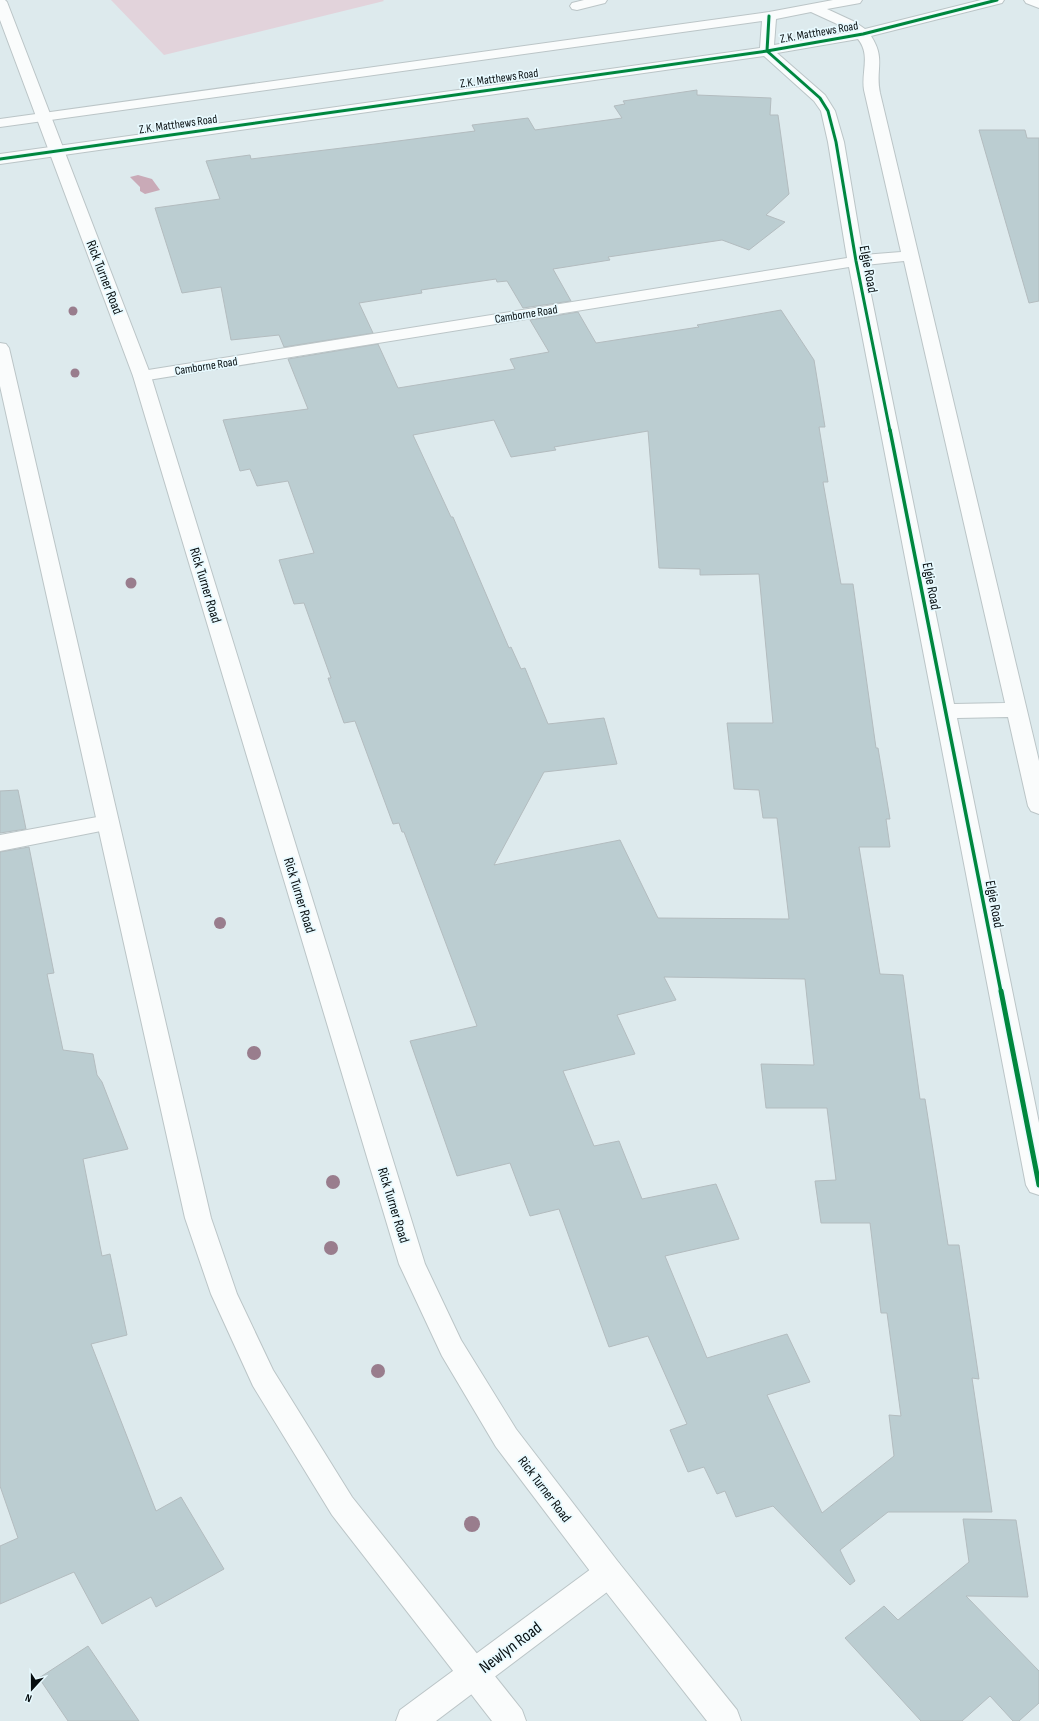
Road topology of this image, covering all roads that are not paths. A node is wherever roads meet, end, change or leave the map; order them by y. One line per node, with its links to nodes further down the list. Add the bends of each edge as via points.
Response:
1 (600, 0): 8 (street)
2 (854, 0): 9 (street, Z.K. Matthews Road)
3 (997, 0): 6 (street, Z.K. Matthews Road)
4 (1031, 0): 7 (street)
5 (0, 2): 13 (street, Rick Turner Road)
6 (966, 4): 11 (street, Z.K. Matthews Road)
7 (1039, 4)
8 (577, 6)
9 (812, 8): 10 (street, Z.K. Matthews Road); 11 (street)
10 (769, 16): 12 (street); 13 (street, Z.K. Matthews Road)
11 (863, 34): 12 (street, Z.K. Matthews Road); 17 (street, via 874,56 870,84)
12 (768, 51): 15 (street, Z.K. Matthews Road); 18 (street, Elgie Road, via 820,98 828,112 836,142)
13 (43, 117): 14 (street, Z.K. Matthews Road); 15 (street, Rick Turner Road)
14 (0, 123)
15 (58, 151): 16 (street, Z.K. Matthews Road); 20 (street, Rick Turner Road)
16 (0, 159)
17 (910, 256): 18 (street, Camborne Road); 21 (street)
18 (856, 261): 20 (street, Camborne Road); 22 (street, Elgie Road)
19 (0, 348): 24 (street)
20 (142, 376): 27 (street, Rick Turner Road, via 412,1264 451,1348 506,1438)
21 (1016, 710): 22 (street); 23 (street)
22 (946, 711): 26 (street, Elgie Road)
23 (1039, 806)
24 (108, 823): 25 (street); 28 (street, via 198,1218 224,1294 263,1378 342,1506)
25 (0, 843)
26 (1039, 1185)
27 (609, 1573): 28 (street, Newlyn Road); 31 (street, Rick Turner Road)
28 (474, 1674): 29 (street, Newlyn Road); 30 (street)
29 (411, 1721)
30 (511, 1721)
31 (726, 1721)

